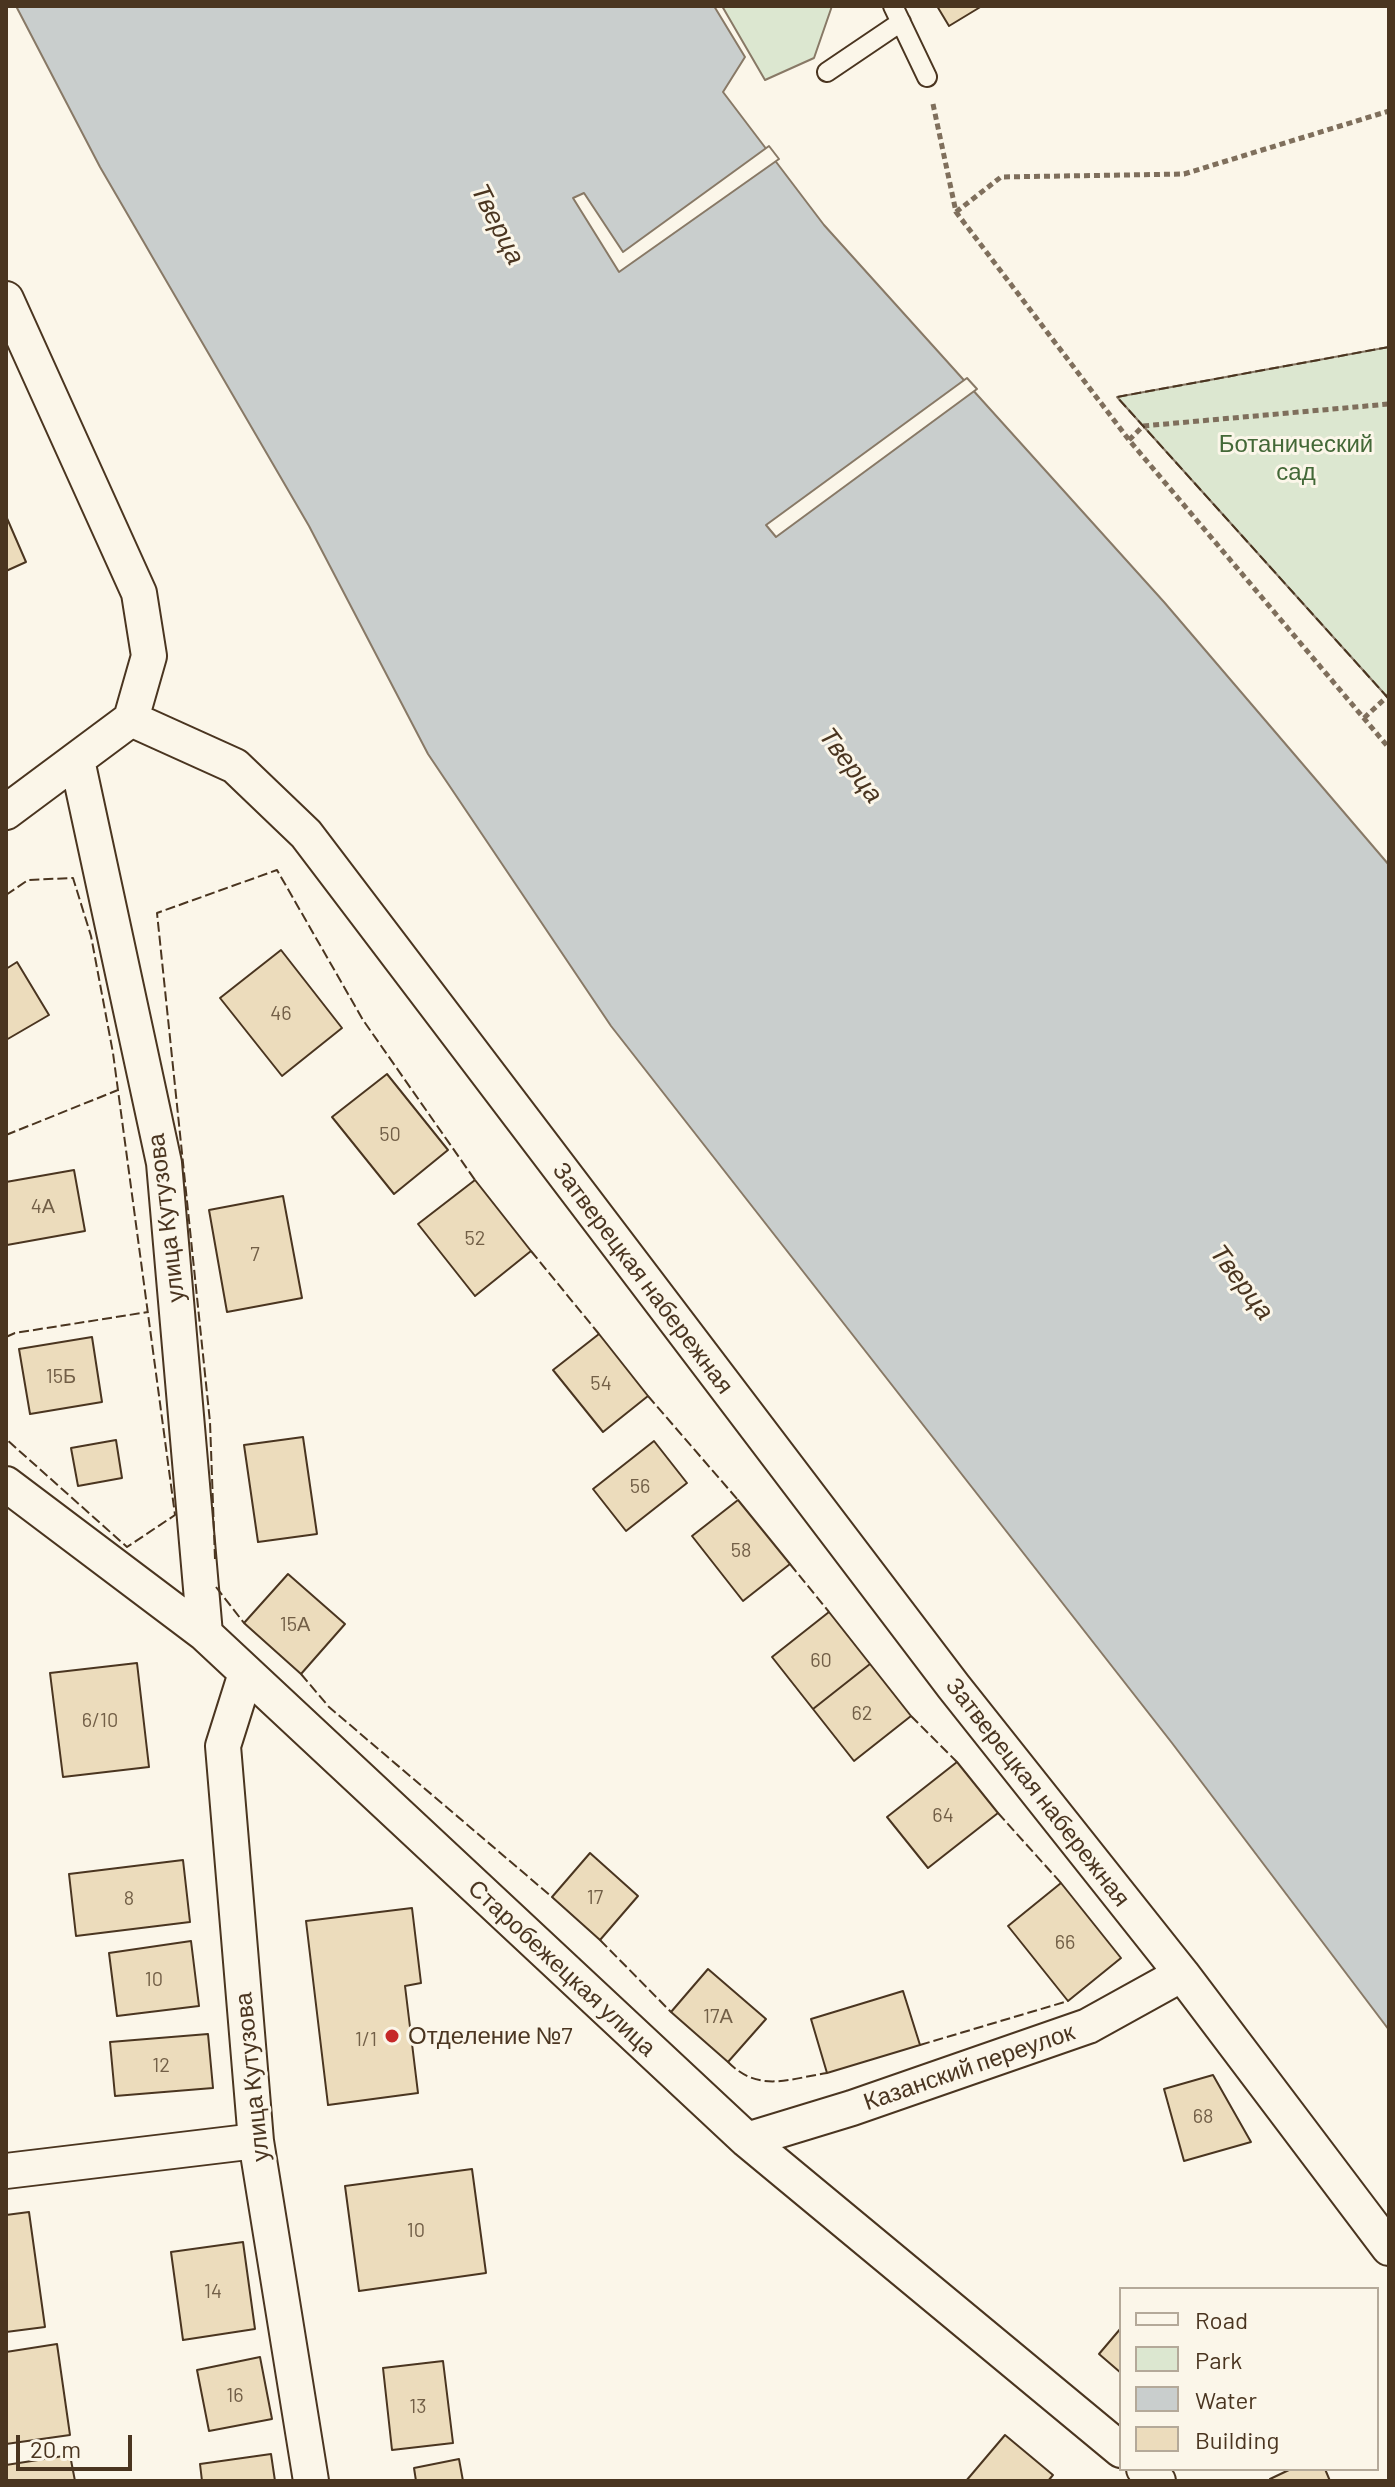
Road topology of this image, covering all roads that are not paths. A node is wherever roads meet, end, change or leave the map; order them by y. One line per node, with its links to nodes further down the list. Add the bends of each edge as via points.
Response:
1 (897, 14): 2 (lane); 3 (lane)
2 (827, 72)
3 (927, 77)
4 (6, 299): 5 (street, via 139,593 149,656)
5 (131, 719): 6 (street); 11 (street, Затверецкая набережная, via 235,766 306,834 954,1687)
6 (77, 760): 7 (street); 9 (street, улица Кутузова, via 164,1163)
7 (6, 812)
8 (6, 1484): 9 (street, Старобежецкая улица)
9 (205, 1634): 10 (street, Старобежецкая улица)
10 (246, 1673): 12 (street, Старобежецкая улица); 13 (street, улица Кутузова, via 223,1746)
11 (1182, 1974): 12 (street, Казанский переулок, via 1088,2026); 15 (street, Затверецкая набережная)
12 (747, 2140): 16 (street, Старобежецкая улица)
13 (256, 2141): 14 (street); 17 (street, улица Кутузова)
14 (6, 2171)
15 (1389, 2248)
16 (1119, 2448)
17 (311, 2481)

